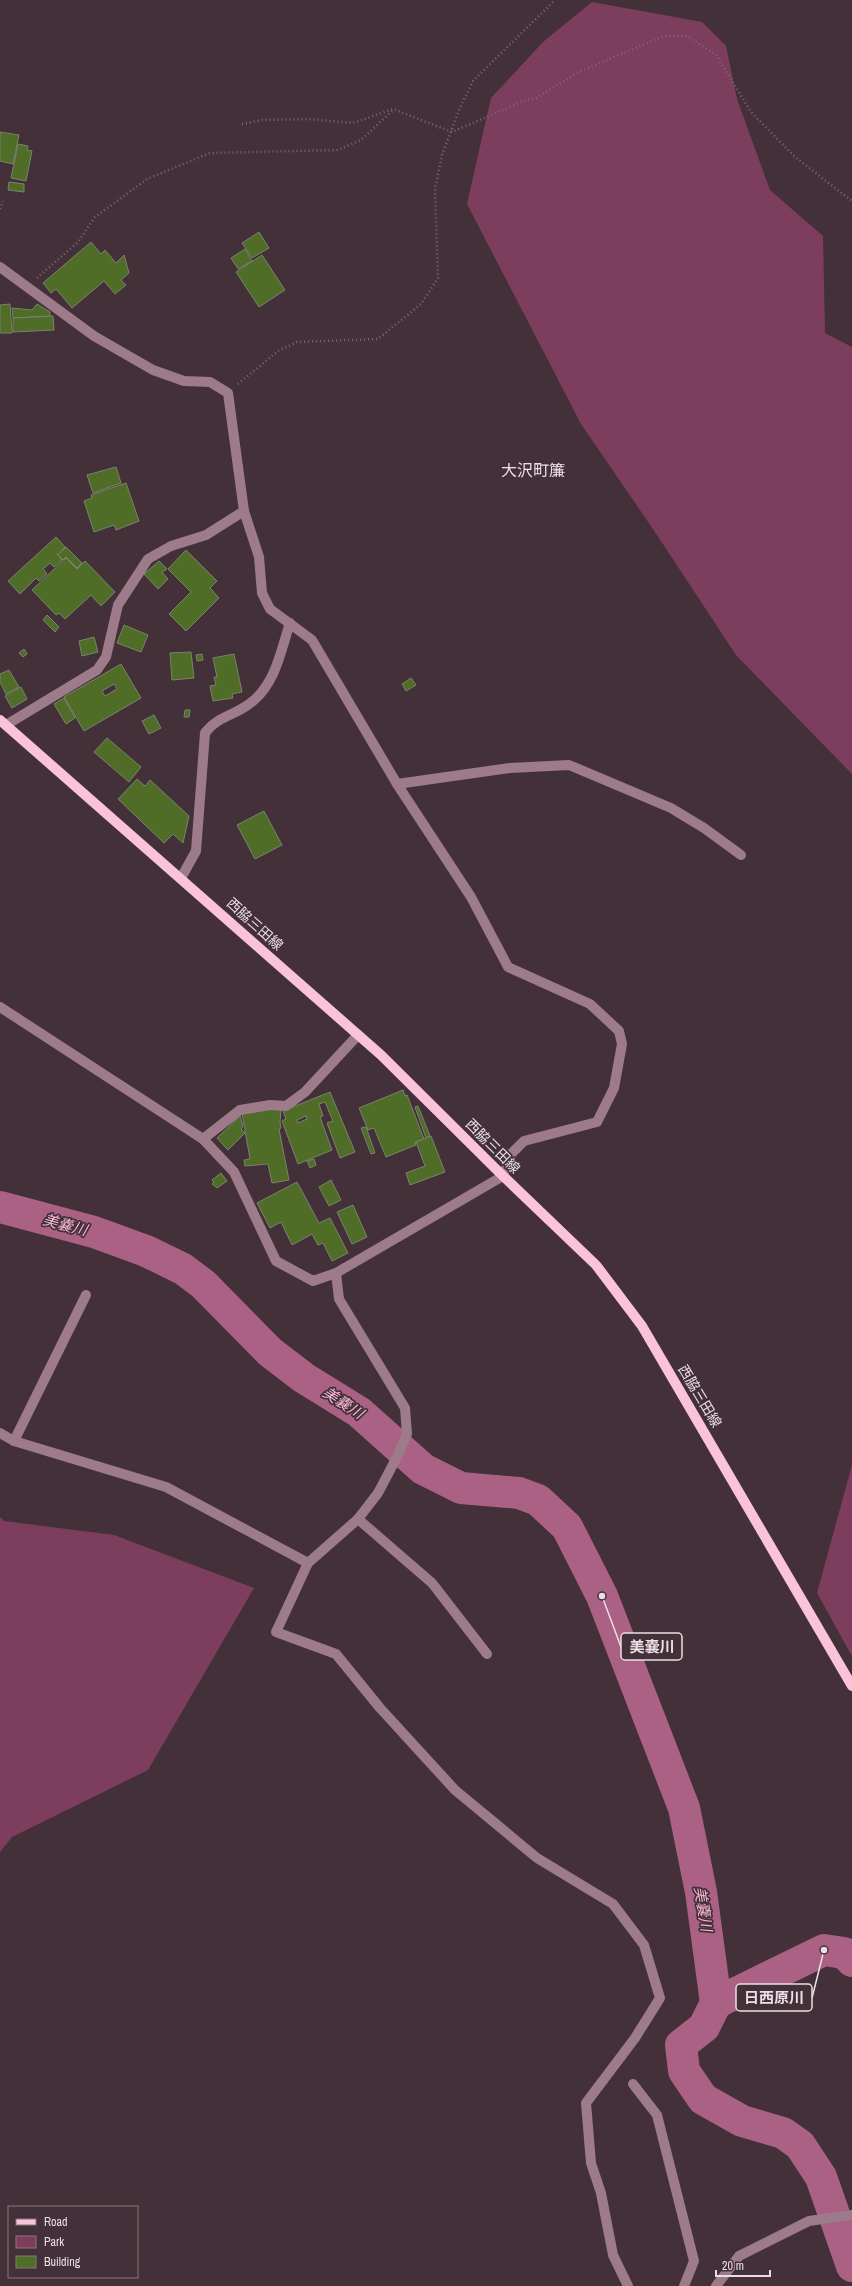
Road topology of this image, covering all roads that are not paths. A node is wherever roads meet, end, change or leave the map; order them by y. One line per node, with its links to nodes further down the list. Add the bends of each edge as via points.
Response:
1 (0, 267): 2 (street, via 94,336 153,370 184,381 210,382 228,393)
2 (244, 511): 3 (street, via 258,557 262,593 270,609); 4 (street, via 206,535 171,546 148,559 118,605 106,657 98,670)
3 (290, 623): 5 (street, via 312,640); 7 (street, via 271,679 253,702 212,723 205,733 196,851)
4 (3, 722): 7 (main road, 西脇三田線)
5 (397, 784): 6 (street, via 510,768 569,765 671,808); 11 (street, via 471,896 508,967 590,1004 619,1031 621,1037 614,1088 597,1122 524,1141 512,1153)
6 (741, 855)
7 (181, 878): 9 (main road, 西脇三田線)
8 (0, 1007): 10 (street)
9 (358, 1035): 10 (street, via 305,1092 286,1106 270,1105 240,1110); 11 (main road, 西脇三田線, via 426,1098)
10 (203, 1139): 12 (street, via 234,1172 276,1261 313,1281)
11 (503, 1176): 12 (street); 19 (main road, 西脇三田線, via 596,1265 642,1326)
12 (336, 1273): 16 (street, via 339,1299 404,1408 407,1434 378,1492)
13 (86, 1295): 15 (street)
14 (0, 1433): 15 (street)
15 (14, 1441): 17 (street, via 166,1488)
16 (358, 1519): 17 (street); 18 (street, via 432,1583)
17 (308, 1563): 22 (street, via 276,1632 336,1654 380,1708 455,1790 538,1858 613,1904 644,1945 660,1998 635,2038 586,2103 591,2163 602,2193 613,2255)
18 (486, 1654)
19 (852, 1686)
20 (633, 2084): 23 (street, via 657,2115 692,2253 694,2261)
21 (852, 2215): 24 (street, via 809,2222 739,2256)
22 (628, 2286)
23 (684, 2286)
24 (716, 2286)

